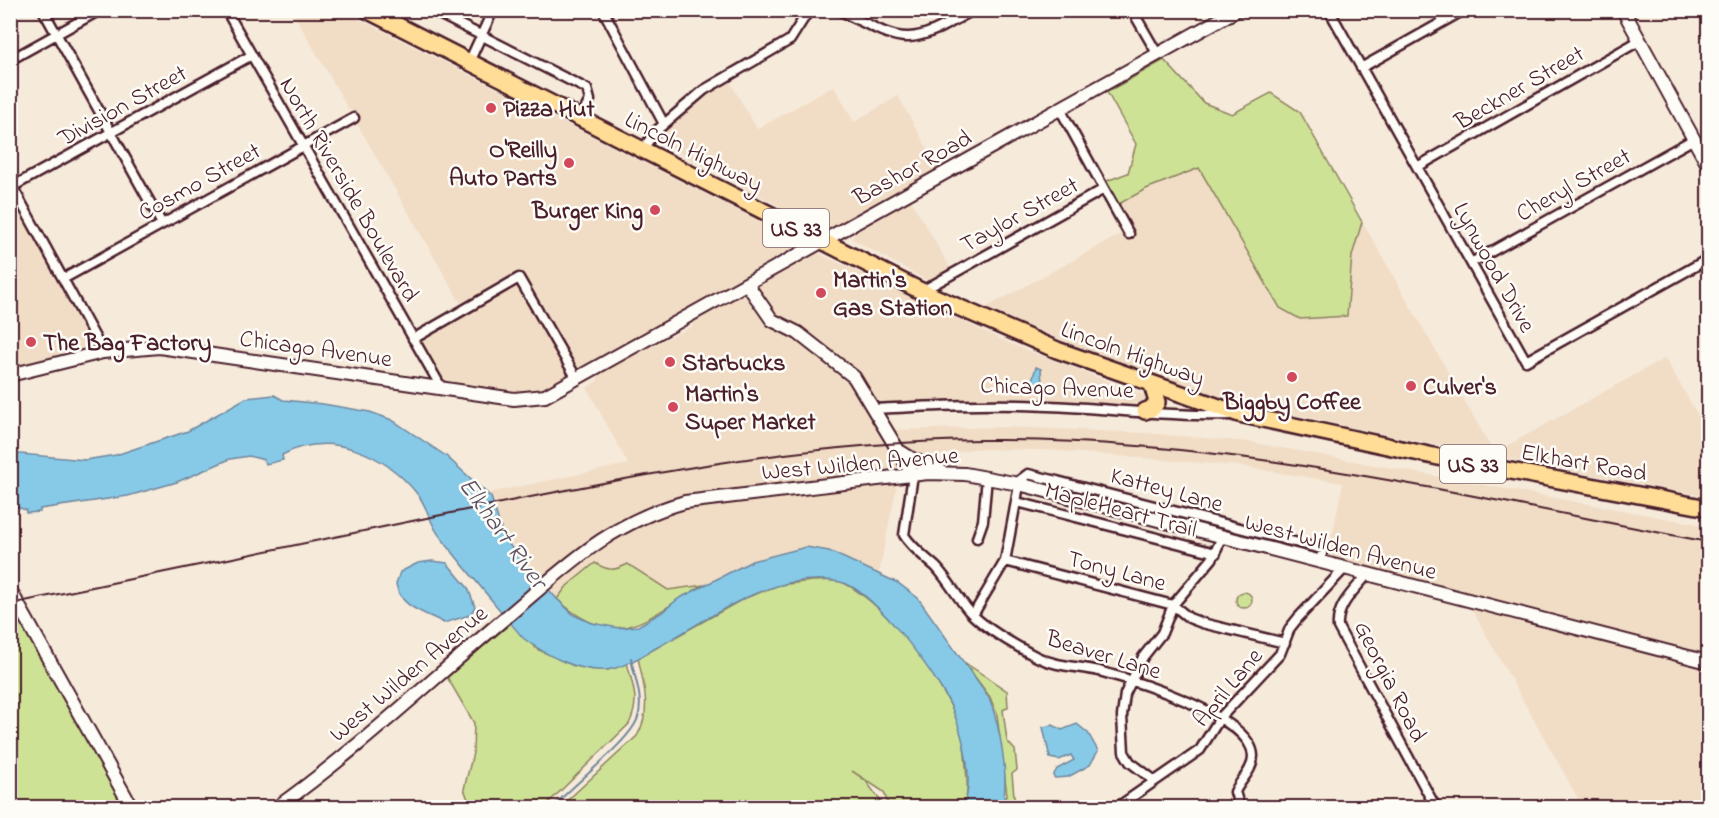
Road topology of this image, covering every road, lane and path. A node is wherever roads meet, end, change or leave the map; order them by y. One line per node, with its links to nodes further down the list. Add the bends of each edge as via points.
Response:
1 (43, 10): 16 (street)
2 (100, 10): 16 (street)
3 (226, 10): 20 (street, North Riverside Boulevard)
4 (367, 10): 22 (highway, Lincoln Highway / US 33)
5 (431, 10): 17 (street)
6 (493, 10): 17 (street)
7 (603, 10): 27 (street)
8 (809, 10): 27 (street, via 790,40 716,82)
9 (839, 10): 10 (street, via 882,32 905,38 930,34)
10 (973, 10)
11 (1132, 10): 19 (street)
12 (1237, 10): 19 (street, Bashor Road)
13 (1329, 10): 23 (street, Lynwood Drive)
14 (1464, 10): 23 (street)
15 (1623, 10): 18 (street)
16 (56, 35): 21 (street); 28 (street)
17 (483, 36): 22 (street); 26 (street, via 587,89 591,100)
18 (1640, 41): 29 (street); 33 (street, Beckner Street)
19 (1158, 55): 24 (street, Bashor Road)
20 (252, 56): 28 (street, Division Street); 30 (street, North Riverside Boulevard)
21 (10, 60)
22 (469, 62): 26 (highway, Lincoln Highway / US 33)
23 (1361, 68): 33 (street, Lynwood Drive)
24 (1060, 109): 35 (street); 38 (street, Bashor Road)
25 (354, 118): 30 (street, Cosmo Street)
26 (580, 119): 31 (highway, Lincoln Highway / US 33)
27 (664, 124): 31 (street)
28 (111, 133): 34 (street, Division Street); 36 (street)
29 (1694, 139): 32 (street); 40 (street, Cheryl Street)
30 (304, 146): 36 (street, Cosmo Street); 44 (street, North Riverside Boulevard)
31 (642, 150): 38 (highway, Lincoln Highway / US 33)
32 (1708, 165)
33 (1417, 167): 40 (street, Lynwood Drive)
34 (11, 186): 41 (street)
35 (1104, 189): 37 (street); 43 (street, Taylor Street)
36 (162, 224): 41 (street, Cosmo Street)
37 (1129, 234)
38 (823, 241): 42 (street, Bashor Road); 43 (highway, Lincoln Highway / US 33)
39 (1708, 259): 40 (street, Lynwood Drive, via 1526,361)
40 (1471, 263)
41 (63, 279): 45 (street)
42 (747, 284): 47 (street, Bashor Road); 50 (street, via 772,320 798,333 847,370)
43 (921, 291): 48 (highway, Lincoln Highway / US 33, via 1007,330)
44 (413, 339): 47 (street, via 519,278); 49 (street, North Riverside Boulevard)
45 (103, 352): 46 (street, Chicago Avenue); 49 (street, Chicago Avenue, via 159,347)
46 (10, 375)
47 (577, 379): 49 (street, Chicago Avenue, via 545,396 523,400)
48 (1152, 385): 51 (highway, via 1157,402); 52 (highway, Lincoln Highway / US 33)
49 (441, 387)
50 (874, 409): 51 (street, Chicago Avenue, via 1038,405); 53 (street)
51 (1145, 411): 52 (street, Chicago Avenue, via 1198,416)
52 (1239, 414): 59 (highway, Elkhart Road / US 33, via 1462,462)
53 (898, 450): 54 (street); 55 (street)
54 (950, 473): 55 (street, West Wilden Avenue); 56 (street, West Wilden Avenue)
55 (913, 475): 70 (street, Beaver Lane, via 903,535 936,568); 77 (street, West Wilden Avenue, via 722,497 668,507 616,529)
56 (987, 477): 57 (street, West Wilden Avenue); 62 (street, via 983,521)
57 (1019, 484): 58 (street); 60 (street, West Wilden Avenue, via 1055,487)
58 (1017, 502): 63 (street, MapleHeart Trail); 64 (street)
59 (1708, 508)
60 (1190, 522): 61 (street, West Wilden Avenue); 65 (street, Kattey Lane, via 1323,549)
61 (1222, 537): 63 (street); 65 (street, West Wilden Avenue)
62 (977, 538)
63 (1216, 554): 69 (street)
64 (1005, 561): 69 (street, Tony Lane); 70 (street)
65 (1320, 562): 66 (street, West Wilden Avenue)
66 (1344, 569): 67 (street, West Wilden Avenue); 71 (street, April Lane, via 1290,628)
67 (1367, 575): 72 (street, West Wilden Avenue); 80 (street, Georgia Road, via 1343,605 1338,627)
68 (10, 590): 76 (street)
69 (1173, 604): 71 (street, Tony Lane, via 1195,621); 73 (street, via 1162,633)
70 (973, 615): 73 (street, Beaver Lane, via 1049,662)
71 (1285, 643): 74 (street, April Lane, via 1275,661)
72 (1708, 662)
73 (1130, 681): 74 (street, Beaver Lane); 75 (street, via 1123,707 1122,747 1130,762)
74 (1220, 718): 75 (street, April Lane, via 1200,750); 79 (street, Beaver Lane, via 1239,732 1252,749 1252,764 1235,792)
75 (1155, 781): 78 (street, April Lane)
76 (132, 807)
77 (276, 807)
78 (1116, 807)
79 (1240, 807)
80 (1436, 807)

